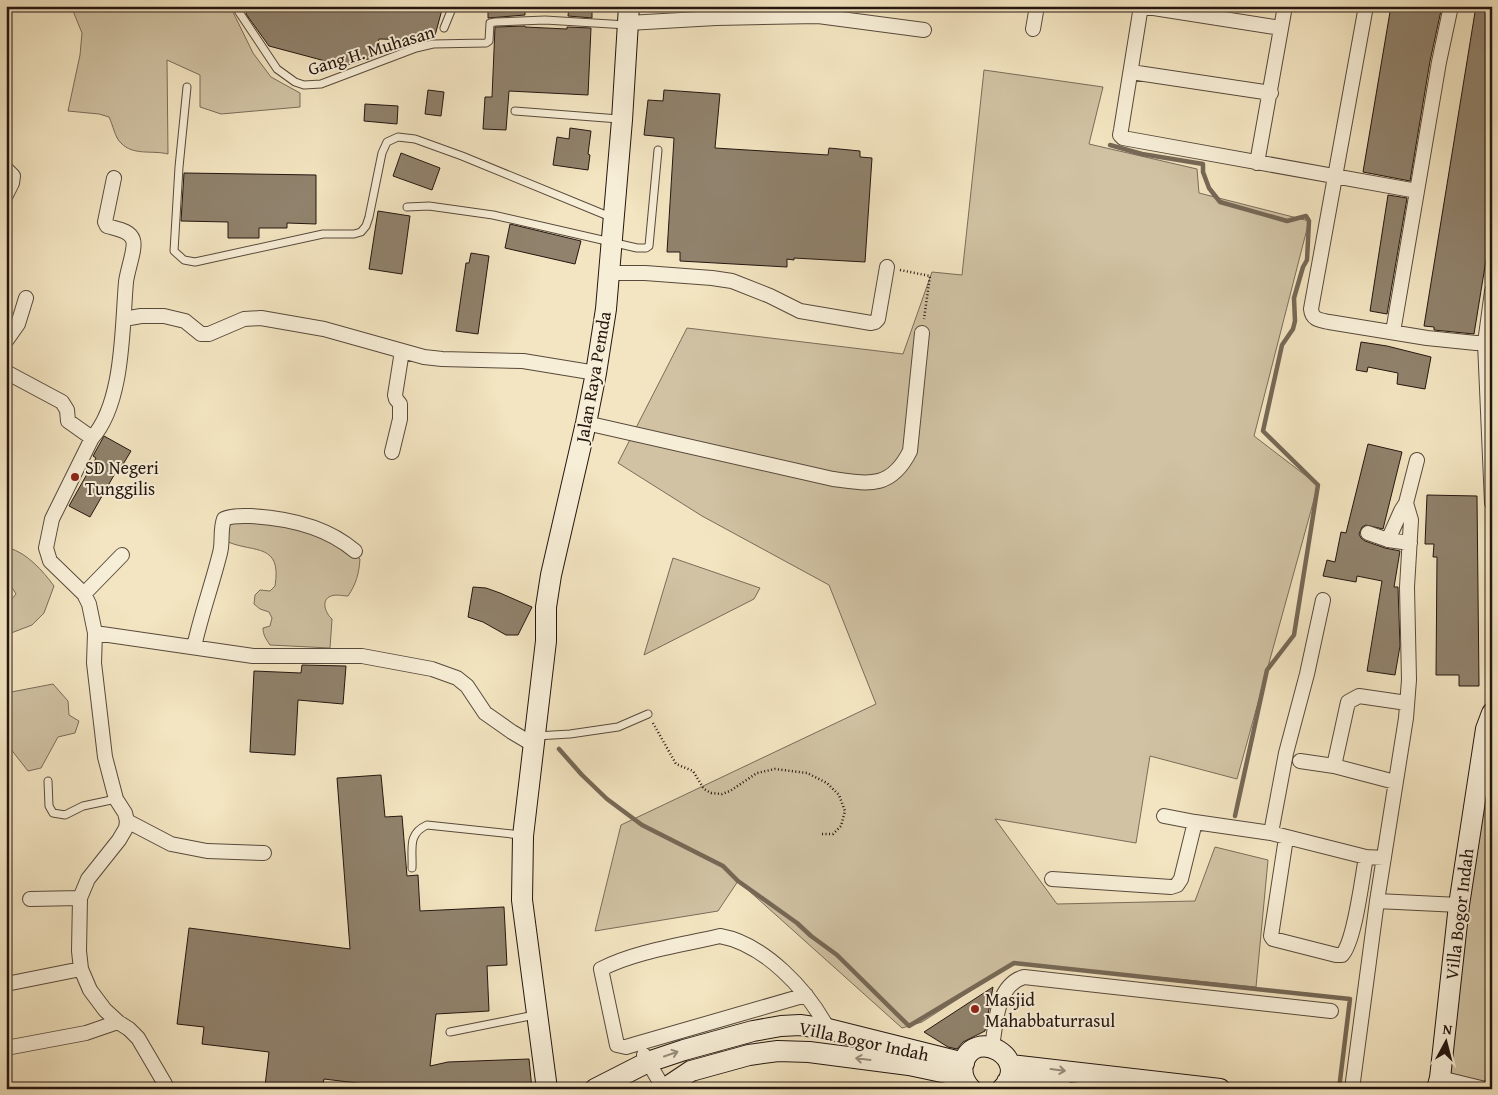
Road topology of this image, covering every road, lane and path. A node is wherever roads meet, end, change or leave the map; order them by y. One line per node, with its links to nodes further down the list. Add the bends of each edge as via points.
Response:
1 (235, 6): 8 (lane, Gang H. Muhasan, via 277,69 304,85 321,84 416,48 434,44 486,43 489,41 490,23 494,22)
2 (453, 6): 9 (lane)
3 (1037, 6): 11 (street)
4 (1141, 6): 10 (street); 13 (street)
5 (1285, 6): 10 (street)
6 (1366, 6): 21 (street)
7 (1451, 6): 23 (street)
8 (628, 18): 12 (street, via 810,16); 17 (street, Jalan Raya Pemda)
9 (444, 28)
10 (1281, 28): 15 (street)
11 (1033, 29)
12 (924, 30)
13 (1131, 72): 15 (street); 19 (street, via 1120,136)
14 (187, 87): 26 (lane, via 178,167 174,251 184,260 195,262 323,234 361,232 369,217 382,153 387,142 398,137 415,139)
15 (1270, 93): 19 (street)
16 (515, 111): 17 (lane)
17 (622, 120): 26 (street, Jalan Raya Pemda)
18 (658, 150): 27 (lane, via 649,246 637,248)
19 (1257, 163): 21 (street)
20 (6, 170): 24 (street, via 13,176)
21 (1334, 176): 23 (street); 34 (street, via 1311,314 1315,319)
22 (114, 178): 32 (street, via 105,222 107,226 127,232 134,245 126,280)
23 (1417, 191): 34 (street)
24 (6, 195)
25 (407, 207): 27 (lane, via 429,206 493,215)
26 (613, 218): 27 (street, Jalan Raya Pemda)
27 (610, 241): 29 (street, Jalan Raya Pemda)
28 (887, 267): 29 (street, via 878,319 870,323 800,311 732,281); 35 (path, via 930,276)
29 (608, 273): 40 (street, Jalan Raya Pemda)
30 (1492, 291): 33 (street)
31 (26, 298): 36 (street, via 18,324)
32 (124, 319): 38 (street, via 164,316 185,321 200,334 209,334 244,319 261,318 324,329); 42 (street, via 121,360 112,400)
33 (1489, 321): 37 (street)
34 (1393, 332): 37 (street)
35 (922, 333): 41 (street, via 910,450 891,476 877,482 864,484 833,479)
36 (6, 341)
37 (1488, 343): 43 (street)
38 (402, 351): 40 (street, via 442,359 523,360); 44 (street, via 395,395 400,404 400,419)
39 (6, 372): 42 (street, via 62,402 68,421)
40 (596, 373): 41 (street, Jalan Raya Pemda)
41 (586, 423): 60 (street, Jalan Raya Pemda, via 551,575)
42 (92, 438): 53 (street, via 52,519 46,548 50,561)
43 (1490, 440): 46 (street)
44 (392, 452)
45 (1417, 460): 47 (street)
46 (1492, 503)
47 (1406, 504): 49 (street); 50 (street, via 1411,520)
48 (1368, 534): 49 (street)
49 (1388, 540): 50 (street)
50 (1410, 543): 57 (street, via 1407,586 1410,680)
51 (355, 551): 56 (street, via 342,540 295,521 240,516 224,519 220,551)
52 (122, 555): 53 (street)
53 (84, 594): 55 (street)
54 (1323, 600): 69 (street, via 1286,753)
55 (95, 633): 56 (street); 65 (street, via 98,708 105,757)
56 (194, 647): 60 (street, via 253,656 362,656 432,669 457,678 467,686 485,713 504,727)
57 (1406, 704): 62 (street, via 1359,696 1350,700); 64 (street)
58 (1492, 713): 81 (street, Villa Bogor Indah, via 1486,729)
59 (648, 714): 60 (lane, via 618,728); 70 (path, via 676,764 693,771 711,794 730,791 757,773 775,769 807,773 827,783 839,795 844,811 841,826 833,834)
60 (534, 740): 71 (street, Jalan Raya Pemda)
61 (1300, 761): 62 (street)
62 (1334, 766): 64 (street)
63 (48, 781): 65 (lane, via 49,806 53,813 65,815 83,806)
64 (1395, 782): 75 (street)
65 (116, 798): 67 (street)
66 (1164, 816): 68 (street)
67 (127, 821): 73 (street, via 171,844 207,850); 78 (street, via 119,840 88,879)
68 (1195, 822): 69 (street); 77 (street, via 1177,885)
69 (1271, 833): 72 (street)
70 (820, 834)
71 (523, 836): 76 (lane, via 427,825 413,836); 86 (street, Jalan Raya Pemda, via 522,900)
72 (1286, 838): 74 (street); 74 (street, via 1271,936 1336,955 1345,952 1351,937)
73 (264, 853)
74 (1366, 857): 75 (street)
75 (1384, 858): 80 (street)
76 (412, 868)
77 (1052, 879)
78 (80, 898): 79 (street); 82 (street)
79 (30, 899)
80 (1377, 901): 81 (street); 104 (street)
81 (1459, 906): 97 (street, Villa Bogor Indah)
82 (82, 969): 83 (street); 87 (street, via 104,1010)
83 (6, 984)
84 (806, 996): 88 (street); 90 (street); 90 (street, via 757,950 734,938 720,936 636,956 601,969 617,1044 626,1047)
85 (1331, 1011): 91 (street, via 1024,977 1008,987 1002,998)
86 (538, 1014): 89 (lane); 99 (street, Jalan Raya Pemda)
87 (118, 1022): 92 (street, via 86,1033); 98 (street, via 138,1038)
88 (828, 1029): 93 (street, Villa Bogor Indah); 94 (street, Villa Bogor Indah, one-way to 88, via 753,1031 800,1025)
89 (450, 1032)
90 (636, 1044): 94 (street)
91 (992, 1047): 95 (street, Villa Bogor Indah, via 980,1047 966,1058); 96 (street, via 1003,1053)
92 (6, 1048)
93 (910, 1057): 95 (street, Villa Bogor Indah); 101 (street, Villa Bogor Indah, one-way to 101, via 778,1051 749,1055 691,1071)
94 (648, 1062): 100 (street, Villa Bogor Indah); 101 (street)
95 (966, 1076)
96 (1006, 1078): 102 (street); 103 (street, one-way to 103)
97 (1438, 1086): 105 (street)
98 (166, 1089)
99 (547, 1089)
100 (595, 1089)
101 (664, 1089)
102 (1062, 1089)
103 (1220, 1089)
104 (1352, 1089)
105 (1485, 1089)

